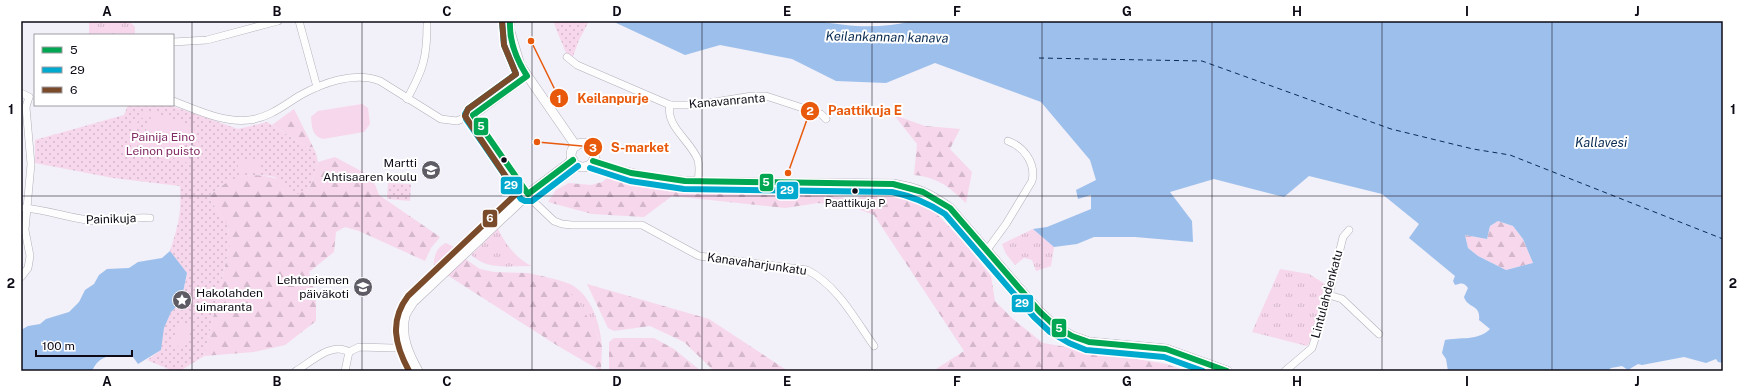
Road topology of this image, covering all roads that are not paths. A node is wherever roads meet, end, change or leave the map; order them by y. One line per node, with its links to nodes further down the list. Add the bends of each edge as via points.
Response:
1 (278, 21): 5 (street, via 207,40)
2 (298, 21): 8 (street)
3 (427, 25): 11 (street, via 423,67)
4 (510, 25): 7 (main road, via 517,61)
5 (174, 42)
6 (567, 57): 13 (street, via 576,65)
7 (527, 76): 14 (street); 17 (main road)
8 (317, 87): 11 (street, via 349,78 370,77); 12 (street, via 269,114 250,120 229,120)
9 (21, 94): 10 (street)
10 (32, 96): 22 (street, via 26,107 31,164)
11 (407, 99): 14 (street, via 441,119 457,121)
12 (174, 101)
13 (670, 105): 15 (street, Kanavanranta, via 766,96 821,114); 20 (street, via 671,119 697,158 700,167)
14 (473, 115): 21 (street, Kanavaharjunkatu)
15 (826, 120)
16 (1008, 141): 25 (street, via 1024,151 1034,172 1032,181)
17 (576, 146): 18 (main road, via 572,151); 19 (main road, via 585,143 591,146 595,155)
18 (573, 160): 19 (main road, via 577,165 584,167); 21 (main road)
19 (593, 161): 20 (main road, via 668,180)
20 (698, 182): 25 (main road, via 892,184 916,188 950,208)
21 (528, 194): 29 (main road, via 413,302 405,316); 30 (street, Kanavaharjunkatu, via 545,214 562,224 642,225 699,256 807,270 821,277 832,288)
22 (23, 208): 23 (street, Painikuja, via 98,222); 26 (street, via 30,256 28,268)
23 (150, 218)
24 (1349, 230): 27 (street, Lintulahdenkatu, via 1342,237)
25 (987, 250): 35 (main road, via 1040,312 1054,326 1072,336 1089,342 1166,349)
26 (21, 277)
27 (1329, 296): 28 (street, via 1342,299); 36 (street, Lintulahdenkatu, via 1312,348)
28 (1379, 334)
29 (406, 345): 31 (street, via 393,348 359,347); 34 (main road)
30 (874, 346)
31 (349, 352): 32 (street, via 343,348 335,348); 33 (street)
32 (296, 371)
33 (345, 371)
34 (418, 371)
35 (1227, 371)
36 (1285, 371)

